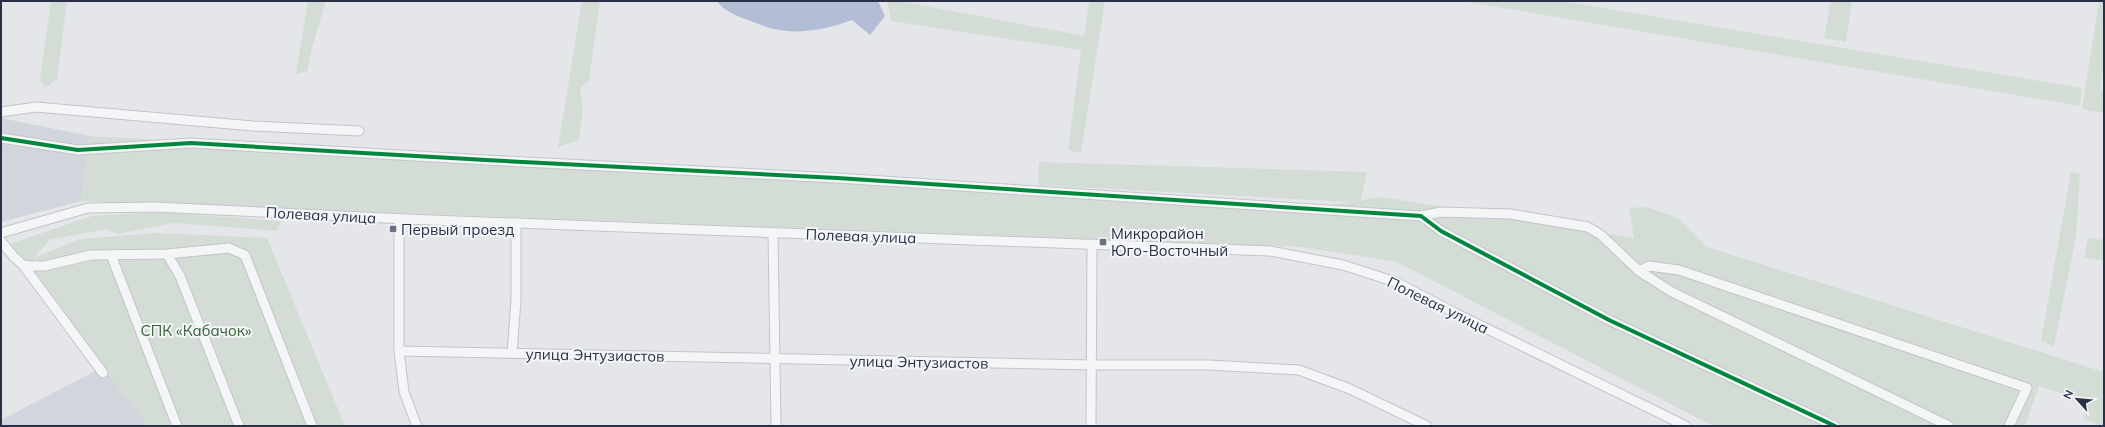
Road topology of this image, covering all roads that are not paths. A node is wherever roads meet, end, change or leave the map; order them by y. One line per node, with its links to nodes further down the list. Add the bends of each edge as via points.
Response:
1 (1, 112): 2 (street, via 36,107 253,126)
2 (359, 131)
3 (1, 138): 4 (street, via 78,150 190,143 837,178)
4 (1421, 216): 14 (street, via 1440,212 1510,214 1588,226 1601,235); 28 (street, via 1441,231 1540,281 1609,320)
5 (399, 219): 6 (street, Полевая улица); 7 (street, Полевая улица, via 155,207 88,208); 15 (street)
6 (516, 223): 8 (street, Полевая улица); 16 (street, via 516,300)
7 (1, 233)
8 (773, 233): 10 (street, Полевая улица); 17 (street)
9 (1, 241): 13 (street, via 14,258)
10 (1092, 244): 18 (street); 27 (street, Полевая улица, via 1270,251 1344,265 1396,282)
11 (167, 254): 12 (street); 21 (street, via 180,276); 22 (street, via 229,248 245,255)
12 (111, 255): 13 (street, via 91,255 44,266); 20 (street)
13 (23, 264): 19 (street)
14 (1639, 272): 29 (street, via 1672,292); 30 (street, via 1649,266 1679,270 2027,388)
15 (399, 351): 16 (street, улица Энтузиастов); 23 (street, via 404,392)
16 (512, 353): 17 (street, улица Энтузиастов)
17 (776, 359): 18 (street, улица Энтузиастов); 24 (street)
18 (1092, 365): 25 (street); 26 (street, улица Энтузиастов, via 1299,370 1350,389)
19 (103, 373)
20 (177, 426)
21 (239, 426)
22 (312, 426)
23 (417, 426)
24 (776, 426)
25 (1091, 426)
26 (1427, 426)
27 (1686, 426)
28 (1835, 426)
29 (1950, 426)
30 (2009, 426)

